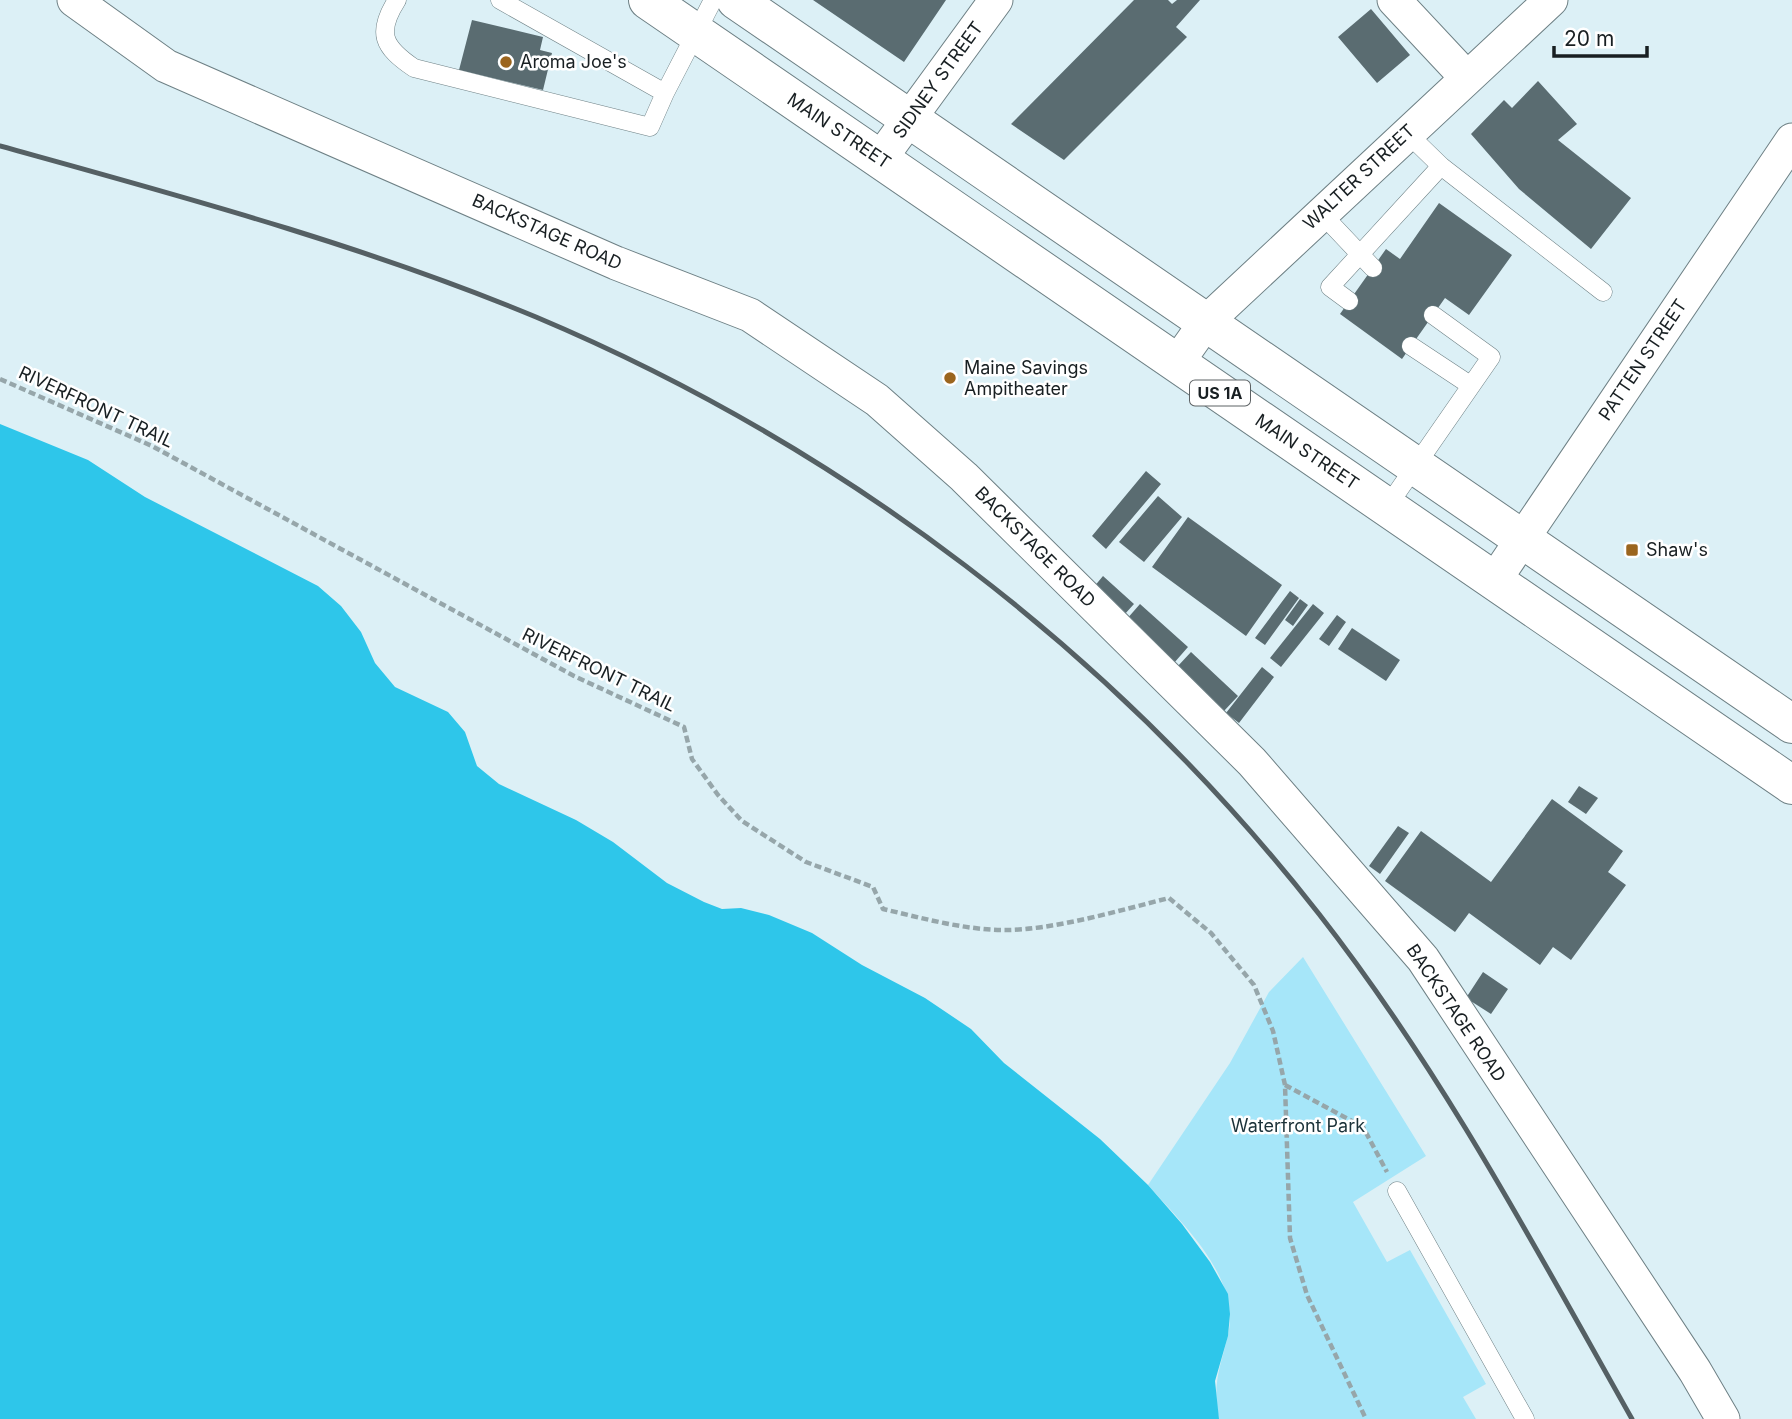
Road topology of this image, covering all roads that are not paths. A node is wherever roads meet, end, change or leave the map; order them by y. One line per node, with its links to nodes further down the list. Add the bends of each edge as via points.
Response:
1 (74, 0): 35 (street, BACKSTAGE ROAD, via 166,66 616,263 750,314 877,400 964,477 1252,762 1423,959)
2 (397, 0): 11 (lane, via 384,30 396,55 414,68 650,127)
3 (500, 0): 11 (lane)
4 (648, 0): 9 (main road, MAIN STREET / US 1A)
5 (736, 0): 12 (main road, US 1A)
6 (996, 0): 12 (street, SIDNEY STREET)
7 (1394, 0): 10 (street)
8 (1551, 0): 10 (street, WALTER STREET)
9 (705, 16): 11 (lane); 15 (main road, MAIN STREET / US 1A)
10 (1466, 77): 13 (street, WALTER STREET)
11 (665, 93)
12 (910, 119): 15 (street, SIDNEY STREET); 23 (main road, US 1A)
13 (1407, 132): 16 (lane); 17 (street, WALTER STREET)
14 (1792, 140): 29 (street, PATTEN STREET)
15 (880, 159): 25 (main road, MAIN STREET / US 1A)
16 (1441, 166): 18 (lane); 20 (lane)
17 (1321, 213): 18 (lane); 23 (street, WALTER STREET)
18 (1360, 252): 19 (lane); 21 (lane, via 1330,287)
19 (1373, 268)
20 (1603, 292)
21 (1349, 301)
22 (1433, 315): 26 (lane, via 1490,356)
23 (1206, 322): 25 (street, WALTER STREET); 27 (main road, US 1A)
24 (1412, 346): 26 (lane)
25 (1177, 363): 28 (main road, MAIN STREET / US 1A)
26 (1471, 385): 27 (lane)
27 (1415, 465): 28 (lane); 29 (main road, US 1A)
28 (1387, 507): 30 (main road, MAIN STREET / US 1A)
29 (1522, 539): 30 (street, PATTEN STREET); 31 (main road, US 1A)
30 (1494, 581): 32 (main road, MAIN STREET / US 1A)
31 (1792, 724)
32 (1792, 785)
33 (1397, 1191): 34 (lane)
34 (1525, 1419)
35 (1724, 1419)

